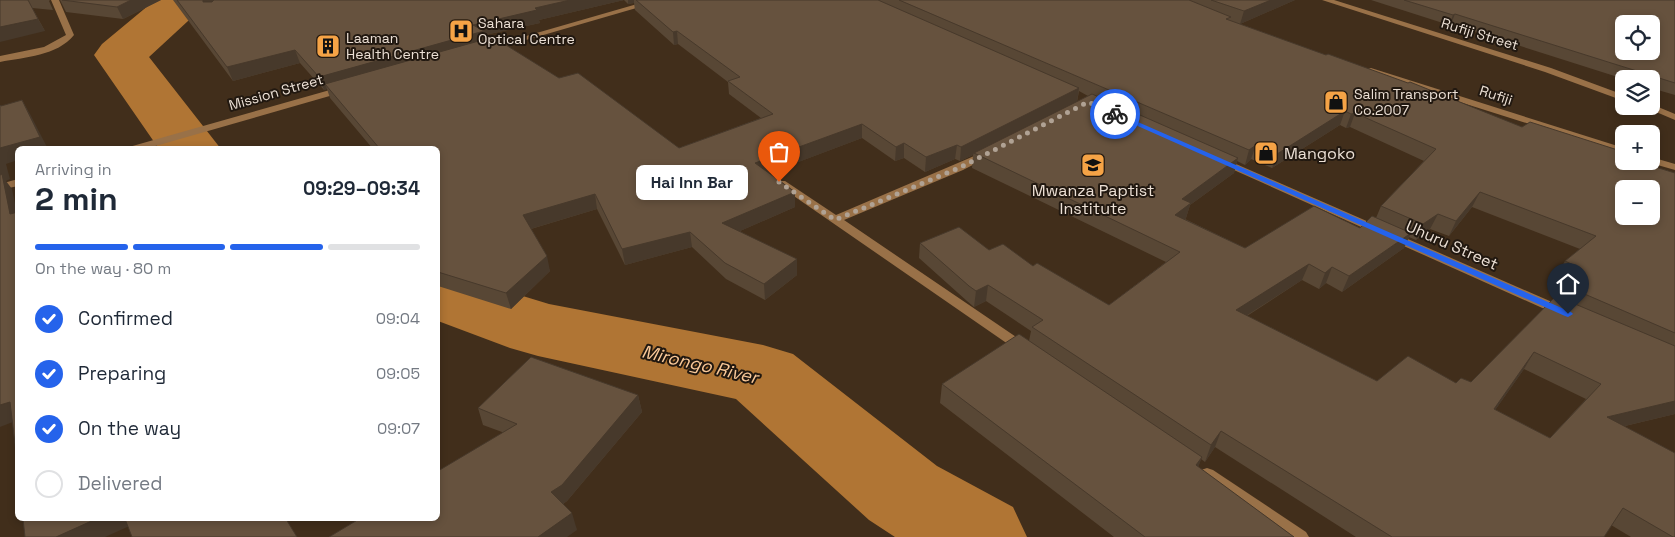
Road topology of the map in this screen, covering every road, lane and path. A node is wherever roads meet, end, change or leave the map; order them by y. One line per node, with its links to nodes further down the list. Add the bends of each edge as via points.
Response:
1 (55, 0): 5 (street, via 70,35 64,42)
2 (660, 0): 4 (street)
3 (1326, 0): 8 (street, Rufiji Street, via 1548,70)
4 (478, 51)
5 (0, 59)
6 (1360, 67): 12 (street, Rufiji)
7 (354, 86): 11 (street, Mission Street)
8 (1615, 95)
9 (1660, 111): 10 (street)
10 (1675, 117)
11 (143, 146)
12 (1615, 148)
13 (994, 150): 20 (street)
14 (1206, 154): 21 (street, Uhuru Street)
15 (1660, 163): 16 (street)
16 (1675, 167)
17 (779, 182): 20 (street)
18 (15, 183): 19 (street)
19 (0, 188)
20 (835, 220): 22 (street)
21 (1576, 318)
22 (1030, 354)
23 (1194, 465): 24 (street)
24 (1300, 537)

